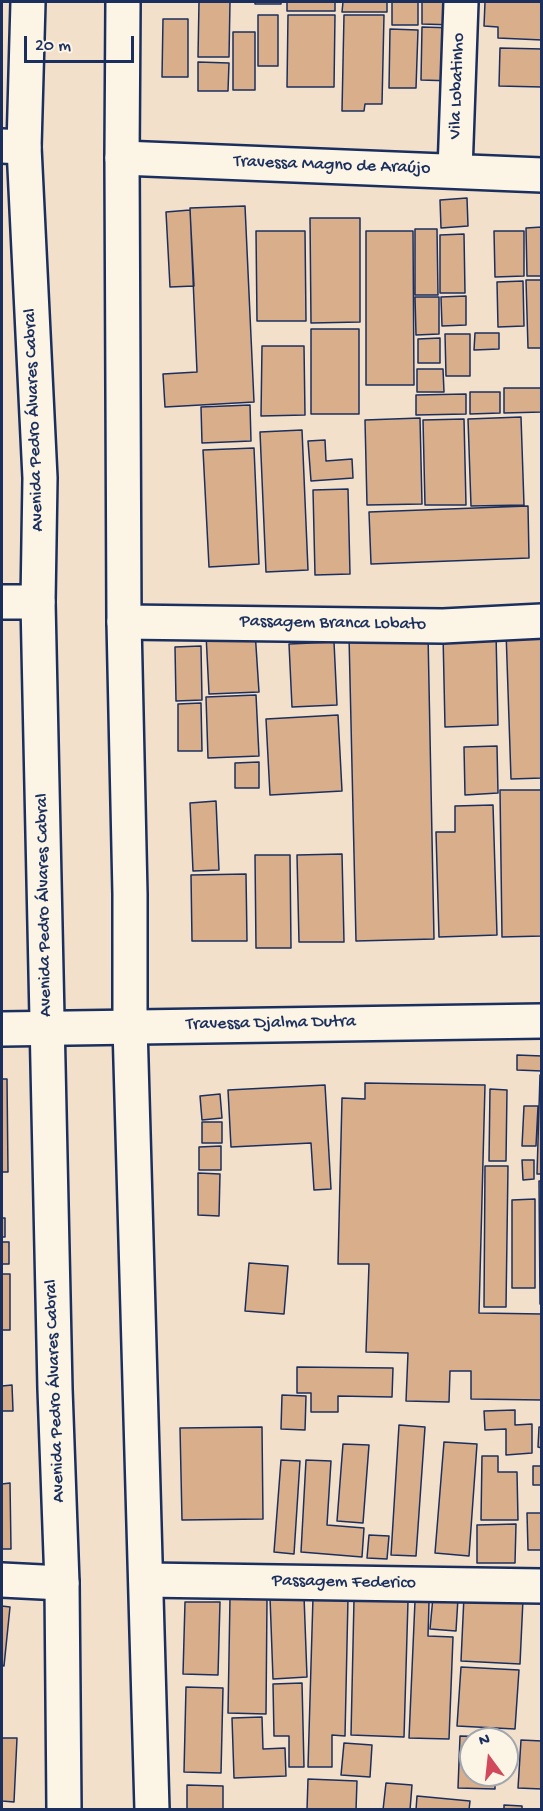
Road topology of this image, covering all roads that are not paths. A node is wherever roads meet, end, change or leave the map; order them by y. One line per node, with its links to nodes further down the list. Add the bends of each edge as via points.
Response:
1 (28, 2): 4 (main road, Avenida Pedro Álvares Cabral)
2 (123, 2): 5 (main road)
3 (461, 2): 6 (main road, Vila Lobatinho)
4 (13, 147): 9 (main road, Avenida Pedro Álvares Cabral, via 40,478)
5 (122, 158): 6 (main road, Travessa Magno de Araújo); 11 (main road)
6 (455, 171): 7 (main road, Travessa Magno de Araújo)
7 (542, 175)
8 (2, 602): 9 (main road)
9 (38, 602): 14 (main road, Avenida Pedro Álvares Cabral)
10 (542, 621): 11 (main road, Passagem Branca Lobato, via 443,626)
11 (124, 622): 13 (main road)
12 (542, 1021): 13 (main road, Travessa Djalma Dutra)
13 (130, 1026): 14 (main road, Travessa Djalma Dutra); 17 (main road)
14 (47, 1028): 15 (main road, Travessa Djalma Dutra); 18 (main road, Avenida Pedro Álvares Cabral)
15 (2, 1029)
16 (2, 1580): 18 (main road)
17 (146, 1580): 19 (main road, Passagem Federico); 21 (main road)
18 (62, 1583): 20 (main road, Avenida Pedro Álvares Cabral)
19 (542, 1586)
20 (64, 1809)
21 (152, 1809)

